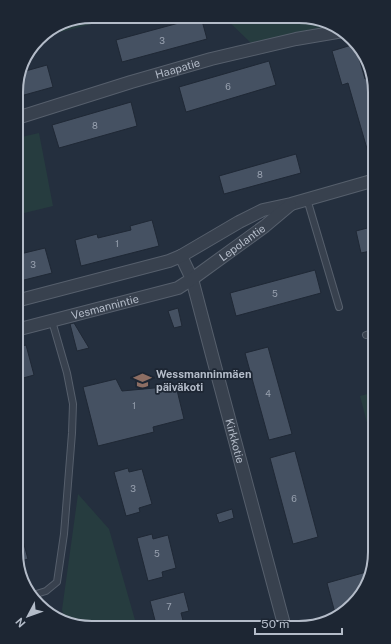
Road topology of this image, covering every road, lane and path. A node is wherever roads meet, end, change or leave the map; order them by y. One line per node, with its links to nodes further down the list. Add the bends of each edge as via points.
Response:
1 (333, 32): 2 (street, Haapatie, via 211,59)
2 (23, 116)
3 (368, 182): 4 (street, Lepolantie)
4 (307, 199): 5 (street, Lepolantie); 9 (lane)
5 (291, 204): 6 (street, Lepolantie, via 263,210); 7 (street, Lepolantie)
6 (181, 256): 7 (street, Kirkkotie); 8 (street)
7 (192, 279): 10 (street, Vesmannintie, via 178,288); 13 (street, Kirkkotie)
8 (23, 299)
9 (339, 308)
10 (52, 321): 11 (street, Vesmannintie); 12 (lane, via 73,404 72,433 64,534 57,582 46,591)
11 (23, 328)
12 (37, 594)
13 (283, 621)

